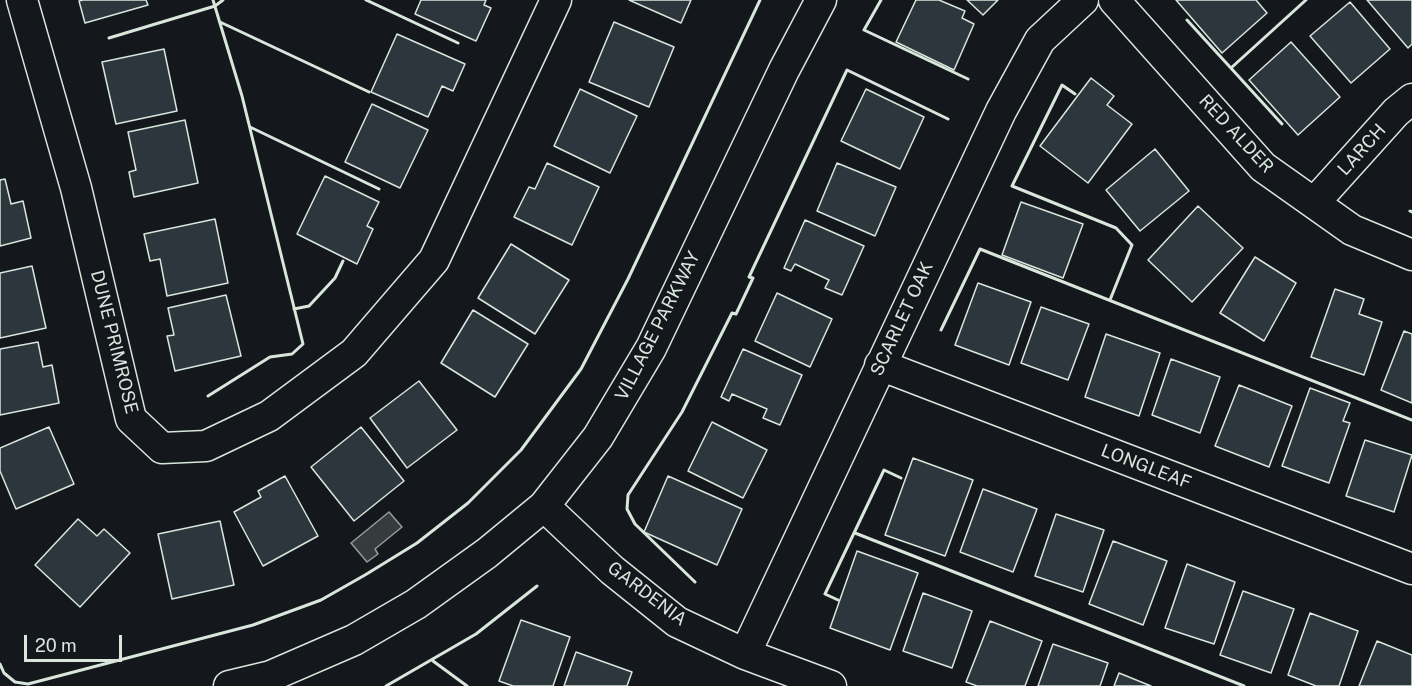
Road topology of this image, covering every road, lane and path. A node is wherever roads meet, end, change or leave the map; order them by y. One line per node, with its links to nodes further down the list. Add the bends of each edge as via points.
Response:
1 (22, 0): 2 (street, DUNE PRIMROSE, via 76,188 131,418 162,448 206,446 269,416 354,352 434,260)
2 (556, 0)
3 (821, 0): 10 (street, VILLAGE PARKWAY, via 651,348 598,437)
4 (1083, 0): 9 (street, SCARLET OAK, via 1040,40 1000,111)
5 (1114, 0): 7 (street, RED ALDER, via 1263,167)
6 (1412, 99): 7 (street, LARCH)
7 (1314, 203): 8 (street, RED ALDER, via 1352,230)
8 (1412, 255)
9 (880, 365): 11 (street, LONGLEAF); 12 (street, SCARLET OAK)
10 (544, 506): 12 (street, GARDENIA, via 612,570 677,622); 13 (street, VILLAGE PARKWAY, via 416,604 354,640 272,676)
11 (1412, 569)
12 (745, 654): 14 (street, GARDENIA)
13 (229, 686)
14 (831, 686)

